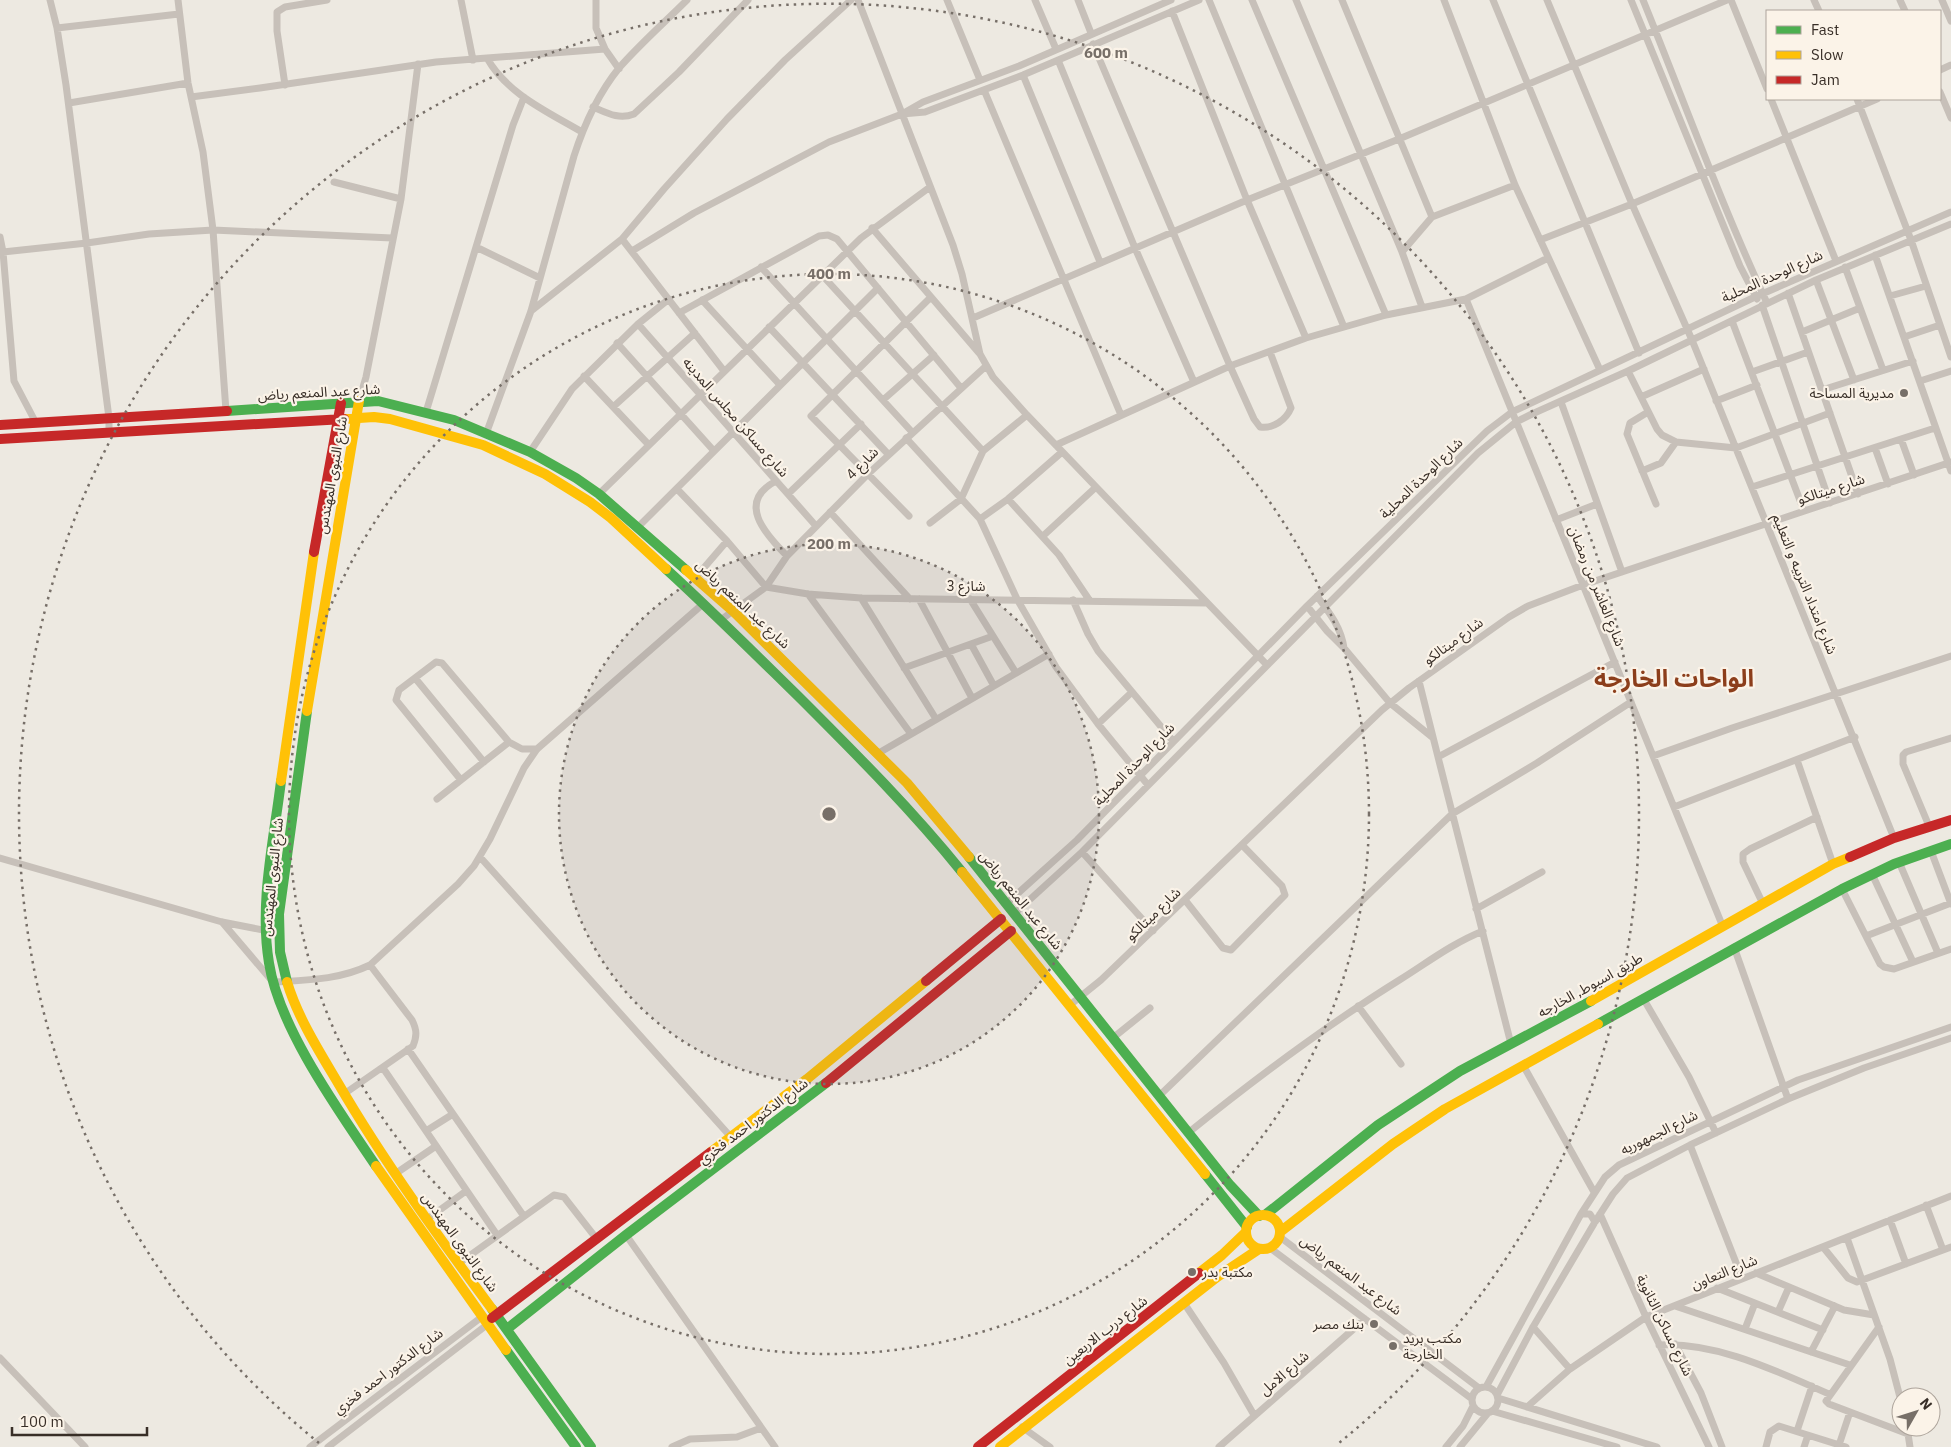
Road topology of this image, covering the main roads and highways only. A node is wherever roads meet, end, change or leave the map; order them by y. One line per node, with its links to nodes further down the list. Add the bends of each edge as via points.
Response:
1 (359, 401): 2 (main road, شارع عبد المنعم رياض); 4 (main road, شارع النبوى المهندس); 13 (main road, شارع عبد المنعم رياض, via 378,401 454,420 530,452 599,494 734,612 906,783)
2 (341, 402): 3 (main road, شارع عبد المنعم رياض); 5 (main road, شارع النبوى المهندس)
3 (170, 414): 6 (main road, شارع عبد المنعم رياض); 7 (main road)
4 (356, 417): 5 (main road, شارع عبد المنعم رياض); 10 (main road, شارع النبوى المهندس); 15 (main road, شارع عبد المنعم رياض, via 390,419 483,446 545,474 590,502 722,619)
5 (338, 419): 7 (main road, شارع عبد المنعم رياض); 9 (main road, شارع النبوى المهندس)
6 (0, 425)
7 (171, 429): 8 (main road, شارع عبد المنعم رياض)
8 (0, 439)
9 (303, 626): 10 (main road); 11 (main road, شارع النبوى المهندس)
10 (320, 630): 12 (main road, شارع النبوى المهندس)
11 (281, 782): 12 (main road); 16 (main road, شارع النبوى المهندس)
12 (296, 784): 17 (main road, شارع النبوى المهندس)
13 (938, 820): 15 (main road); 25 (main road, شارع عبد المنعم رياض, via 1230,1185)
14 (1951, 820): 25 (main road, طريق اسيوط, الخارجه, via 1894,838 1833,864 1443,1082 1362,1137)
15 (927, 829): 19 (main road, شارع عبد المنعم رياض)
16 (274, 839): 17 (main road); 33 (main road, شارع النبوى المهندس, via 266,930 270,970 285,1012 346,1121 415,1225)
17 (289, 842): 31 (main road, شارع النبوى المهندس, via 278,933 286,981 314,1042 344,1094 426,1220)
18 (1951, 844): 27 (main road, via 1899,862 1842,889 1459,1100 1410,1132)
19 (1001, 919): 20 (main road, شارع عبد المنعم رياض); 21 (main road, شارع الدكتور احمد فخري)
20 (1011, 931): 22 (main road, شارع الدكتور احمد فخري); 26 (main road, شارع عبد المنعم رياض)
21 (807, 1079): 22 (main road); 23 (main road, شارع الدكتور احمد فخري)
22 (816, 1091): 24 (main road, شارع الدكتور احمد فخري)
23 (661, 1189): 24 (main road); 29 (main road, شارع الدكتور احمد فخري)
24 (670, 1202): 30 (main road, شارع الدكتور احمد فخري)
25 (1262, 1215): 26 (main road, via 1254,1218); 27 (main road, via 1276,1221)
26 (1246, 1230): 28 (main road, via 1252,1245); 32 (main road, شارع درب الاربعين, via 1222,1255)
27 (1280, 1235): 28 (main road, via 1270,1248)
28 (1259, 1249): 34 (main road, شارع درب الاربعين, via 1216,1277)
29 (535, 1286): 30 (main road); 31 (main road, شارع الدكتور احمد فخري)
30 (545, 1299): 36 (main road, شارع الدكتور احمد فخري)
31 (496, 1315): 33 (main road, شارع الدكتور احمد فخري); 36 (main road, شارع النبوى المهندس)
32 (1146, 1316): 34 (main road); 35 (main road, شارع درب الاربعين)
33 (486, 1321): 39 (main road, شارع النبوى المهندس)
34 (1154, 1326): 37 (main road, شارع درب الاربعين)
35 (1130, 1328): 37 (main road); 42 (main road, شارع درب الاربعين)
36 (507, 1329): 38 (main road, شارع النبوى المهندس)
37 (1138, 1338): 43 (main road, شارع درب الاربعين)
38 (541, 1375): 39 (main road); 41 (main road, شارع النبوى المهندس)
39 (531, 1383): 40 (main road, شارع النبوى المهندس)
40 (576, 1447)
41 (591, 1447)
42 (978, 1447)
43 (1000, 1447)

